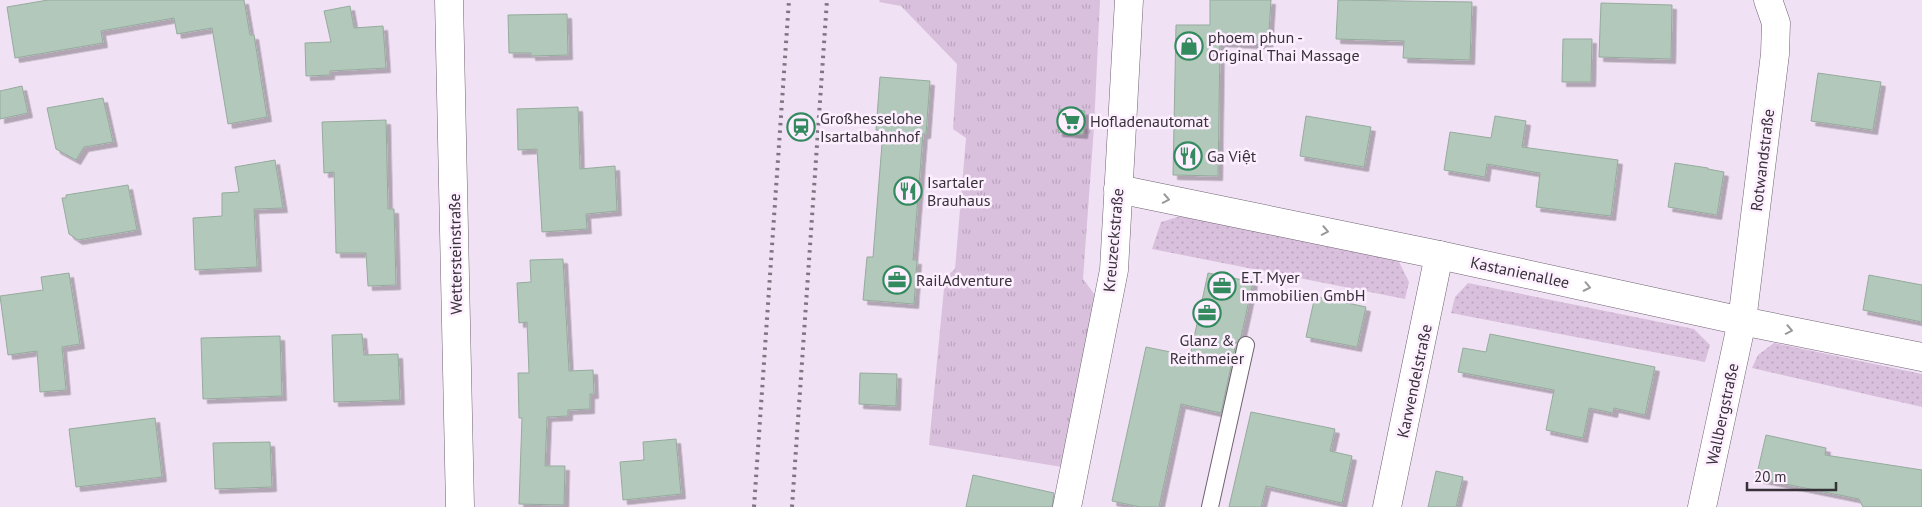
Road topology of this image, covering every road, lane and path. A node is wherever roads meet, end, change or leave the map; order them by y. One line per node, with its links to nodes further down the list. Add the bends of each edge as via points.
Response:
1 (450, 0): 9 (street, Wettersteinstraße)
2 (1129, 0): 4 (street, Kreuzeckstraße)
3 (1768, 0): 6 (street, Rotwandstraße, via 1776,23 1775,54)
4 (1118, 189): 5 (street, Kastanienallee, one-way to 5); 10 (street, Kreuzeckstraße, via 1114,270)
5 (1439, 254): 6 (street, Kastanienallee, one-way to 6); 12 (street, Karwendelstraße)
6 (1742, 321): 8 (street, Kastanienallee, one-way to 8); 13 (street, Wallbergstraße)
7 (1246, 345): 11 (lane)
8 (1922, 357)
9 (460, 507)
10 (1067, 507)
11 (1210, 507)
12 (1387, 507)
13 (1702, 507)

